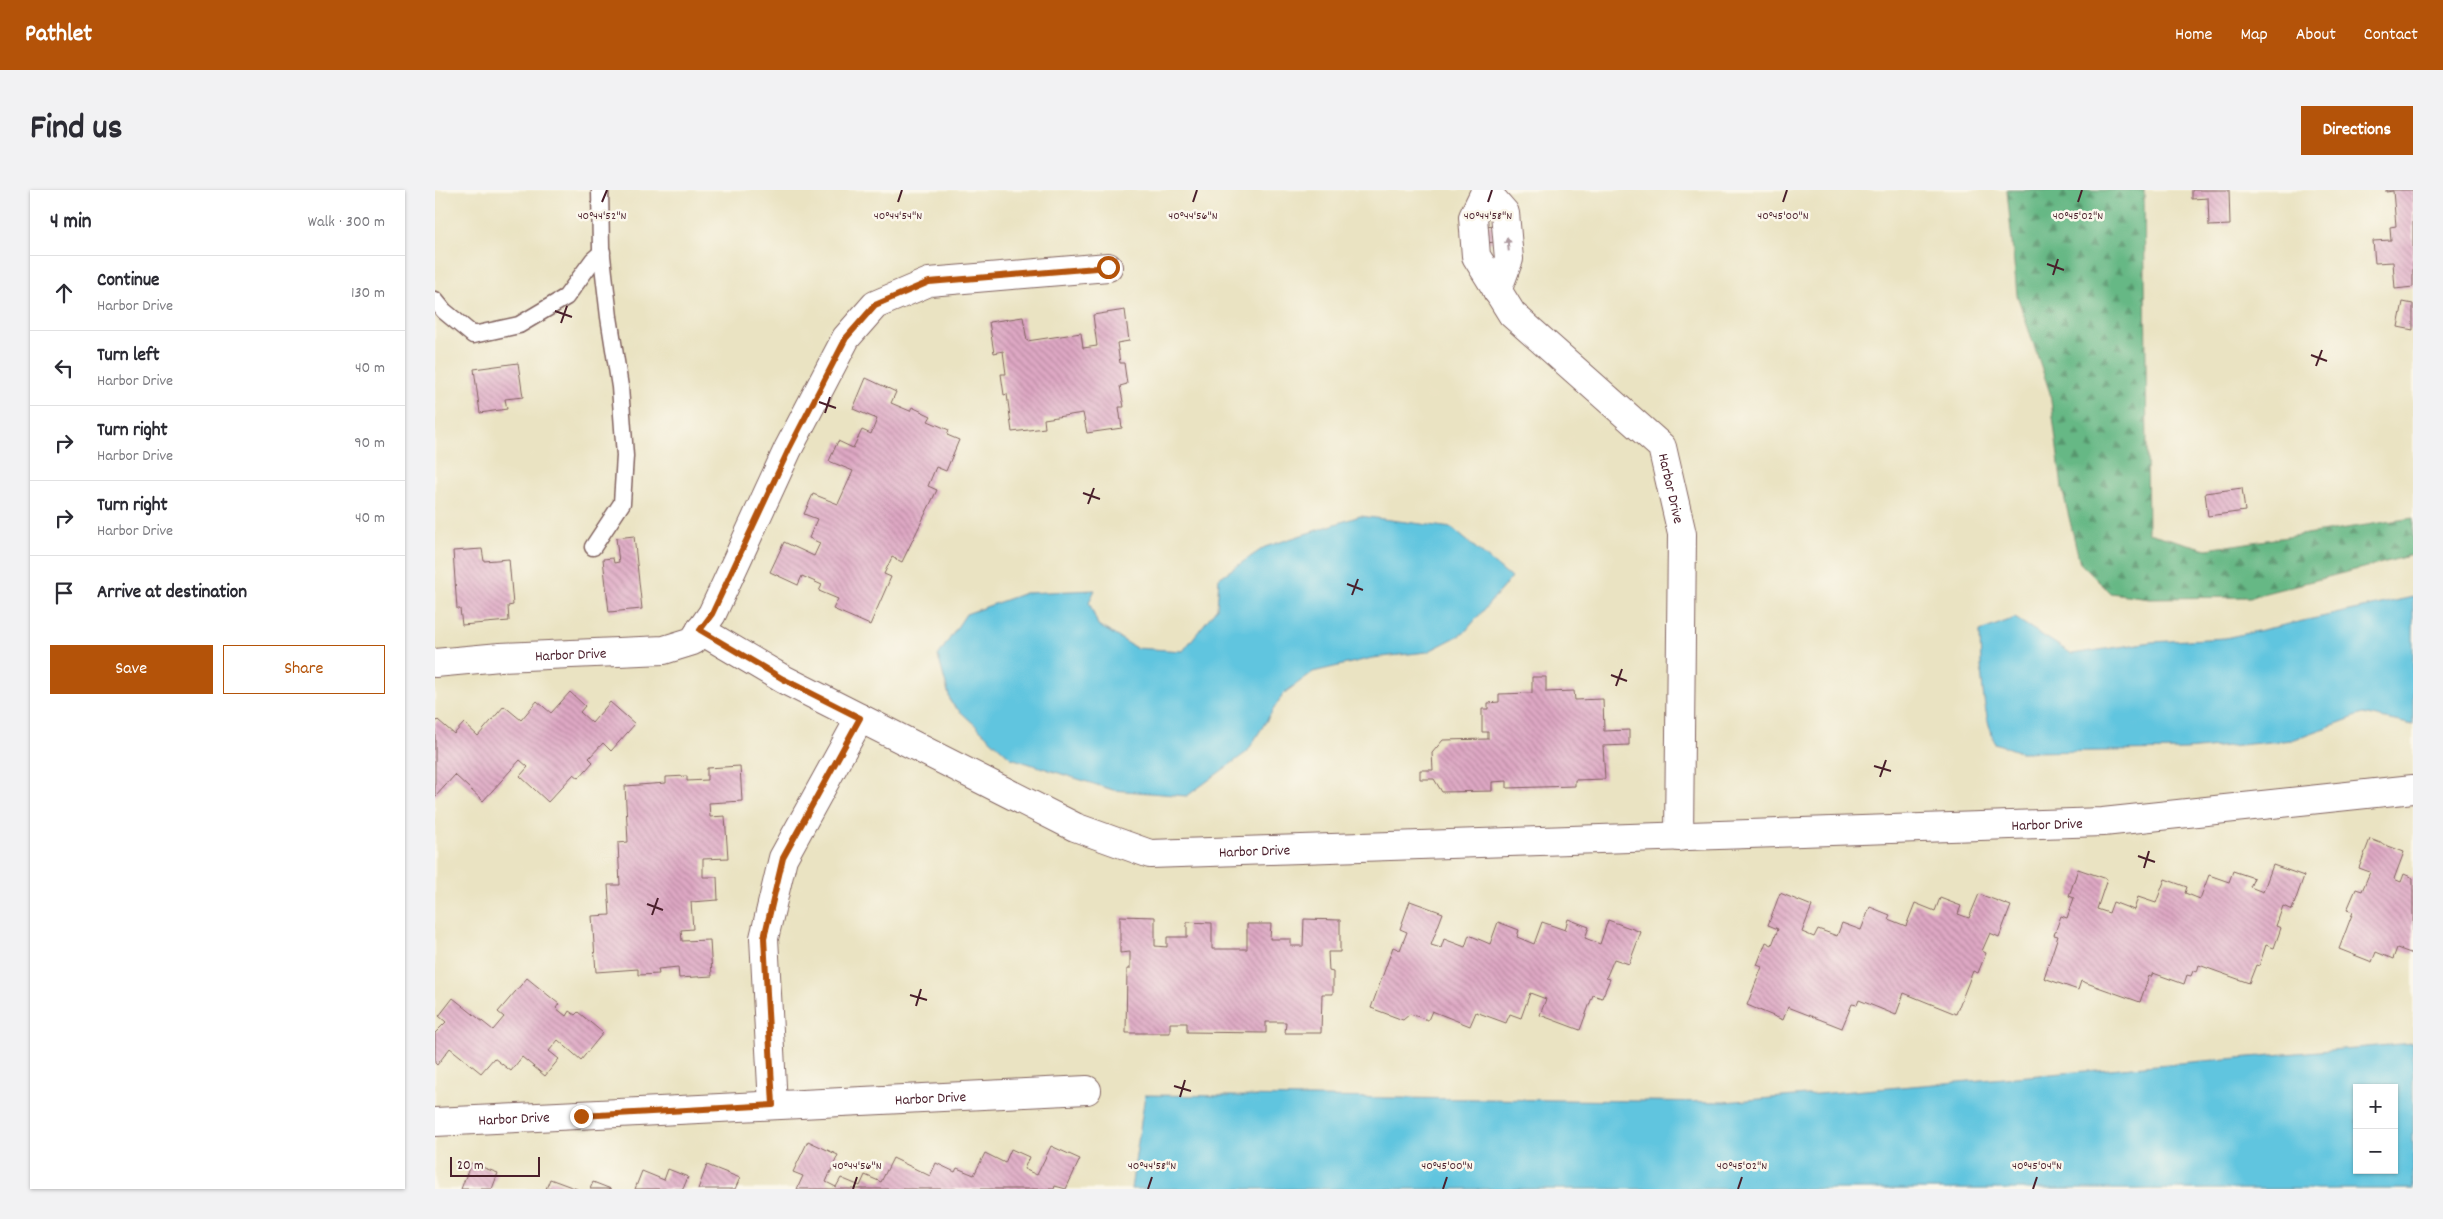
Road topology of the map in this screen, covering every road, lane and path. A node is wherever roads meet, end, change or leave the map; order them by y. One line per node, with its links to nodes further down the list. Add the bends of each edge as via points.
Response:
1 (600, 190): 3 (lane)
2 (1485, 191): 11 (street, Harbor Drive, via 1473,217 1476,256 1511,314 1662,447 1681,534)
3 (602, 252): 5 (lane, via 566,297 519,325 473,335); 6 (lane, via 620,387 625,456 622,503)
4 (1108, 267): 7 (street, Harbor Drive, via 929,282 875,305 846,338 789,449 712,614)
5 (435, 300)
6 (593, 547)
7 (700, 630): 8 (street, Harbor Drive, via 693,641 663,650); 9 (street, Harbor Drive, via 783,679)
8 (435, 664)
9 (860, 718): 11 (street, Harbor Drive, via 1075,827 1150,854); 13 (street, via 783,858 764,938)
10 (2413, 789): 11 (street, Harbor Drive, via 2103,822)
11 (1679, 837)
12 (1087, 1090): 13 (street, Harbor Drive)
13 (773, 1105): 14 (street, Harbor Drive)
14 (435, 1122)

